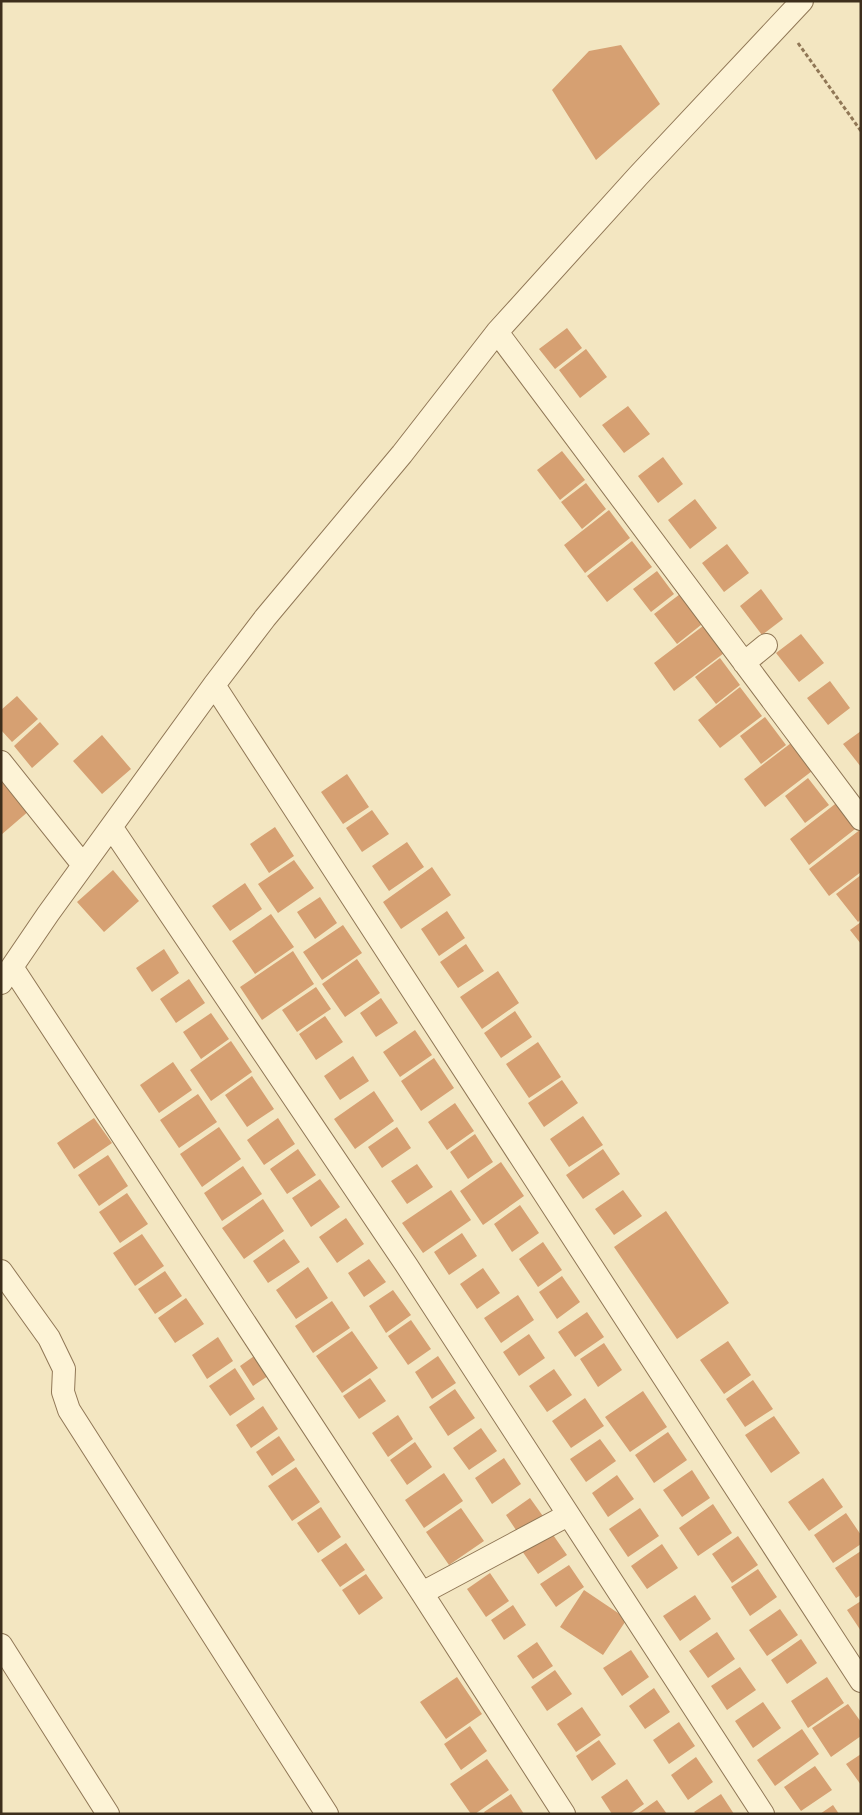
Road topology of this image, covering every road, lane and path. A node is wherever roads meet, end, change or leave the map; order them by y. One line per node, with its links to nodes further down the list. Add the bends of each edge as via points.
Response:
1 (802, 1): 2 (street)
2 (783, 22): 3 (path); 4 (street)
3 (861, 131)
4 (497, 332): 6 (street); 7 (street)
5 (766, 645): 6 (street)
6 (744, 663): 9 (street)
7 (214, 685): 10 (street); 17 (street)
8 (1, 762): 11 (street)
9 (861, 819)
10 (112, 828): 11 (street); 14 (street, via 407,1266)
11 (84, 865): 12 (street)
12 (7, 975): 15 (street)
13 (1, 1271): 19 (street, via 49,1338 64,1369 63,1392 69,1410)
14 (568, 1515): 15 (street); 21 (street)
15 (422, 1593): 20 (street)
16 (1, 1645): 18 (street)
17 (861, 1681)
18 (108, 1814)
19 (327, 1814)
20 (564, 1814)
21 (763, 1814)

